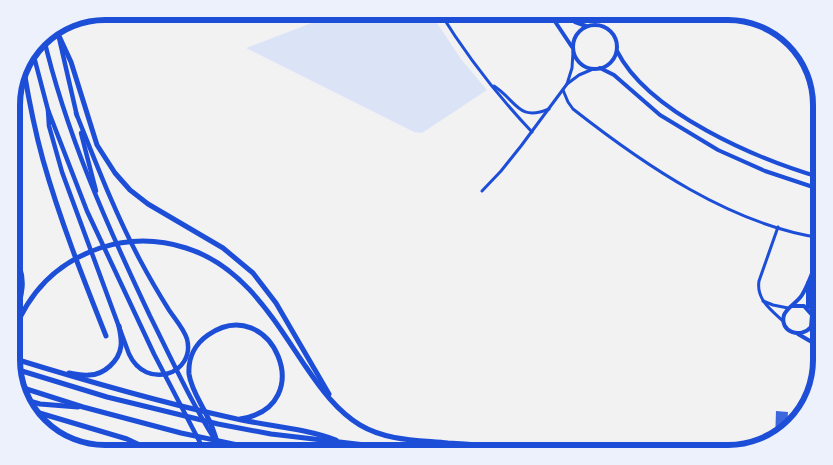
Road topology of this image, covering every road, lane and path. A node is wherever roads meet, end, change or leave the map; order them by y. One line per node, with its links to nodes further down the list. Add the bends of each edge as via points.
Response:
1 (445, 20): 14 (street)
2 (554, 20): 7 (street)
3 (573, 20): 4 (street)
4 (586, 26): 7 (street, via 573,42); 8 (street, via 607,28 616,40)
5 (59, 36): 18 (main road); 47 (highway, via 71,62 93,134 115,174 148,204 223,248 252,273 276,303)
6 (45, 45): 23 (main road, via 71,134)
7 (573, 50): 11 (street, via 581,64); 13 (street)
8 (617, 51): 10 (street, via 609,64); 20 (street, via 627,69 658,100 689,120 747,151)
9 (34, 58): 17 (main road)
10 (600, 68): 11 (street); 21 (street, via 611,73 660,114 711,146 765,171)
11 (593, 69): 13 (street)
12 (25, 78): 39 (highway, via 32,118 50,182)
13 (567, 84): 15 (street)
14 (491, 85): 16 (street, via 525,112 535,114); 19 (street)
15 (563, 90): 16 (street); 24 (street, via 570,105 630,153 673,180)
16 (550, 108): 19 (street)
17 (48, 110): 36 (main road, via 62,172); 53 (main road, via 87,211 154,354)
18 (76, 113): 23 (main road); 36 (main road, via 124,229 151,281 185,334 188,346 184,360 167,374 144,372 131,358)
19 (532, 132): 22 (street, via 502,171)
20 (813, 175)
21 (813, 188)
22 (482, 190)
23 (99, 204): 54 (main road, via 166,348)
24 (778, 228): 25 (street); 30 (street, via 759,281 758,291)
25 (813, 237)
26 (813, 269): 28 (street)
27 (20, 270): 29 (highway, via 23,280)
28 (808, 283): 31 (street); 33 (street)
29 (20, 299)
30 (762, 300): 32 (street); 35 (street)
31 (793, 306): 32 (street); 33 (street)
32 (788, 308): 35 (street)
33 (808, 308): 37 (street, via 812,315)
34 (20, 317): 47 (highway, via 25,306 50,276 77,258 128,242 149,241 181,246 211,258 240,279 260,301 316,382)
35 (783, 321): 38 (street, via 787,329)
36 (119, 326): 44 (highway, via 120,352 106,369 91,375)
37 (811, 327): 38 (street); 40 (street)
38 (798, 334): 41 (street)
39 (106, 336)
40 (813, 338)
41 (813, 343)
42 (20, 361): 44 (highway)
43 (21, 371): 51 (highway, via 107,397 218,424)
44 (58, 373): 50 (highway)
45 (25, 388): 48 (highway)
46 (31, 401): 48 (highway)
47 (333, 401): 57 (highway, via 361,425 384,435)
48 (83, 407): 55 (highway)
49 (38, 412): 52 (highway)
50 (234, 419): 51 (highway, via 315,433); 54 (highway, via 254,416 270,405 283,375 277,350 270,341 250,328 238,326 226,327 201,339 190,360 193,388)
51 (346, 443): 56 (highway)
52 (138, 445)
53 (201, 445)
54 (218, 445)
55 (238, 445)
56 (367, 445)
57 (476, 445)

